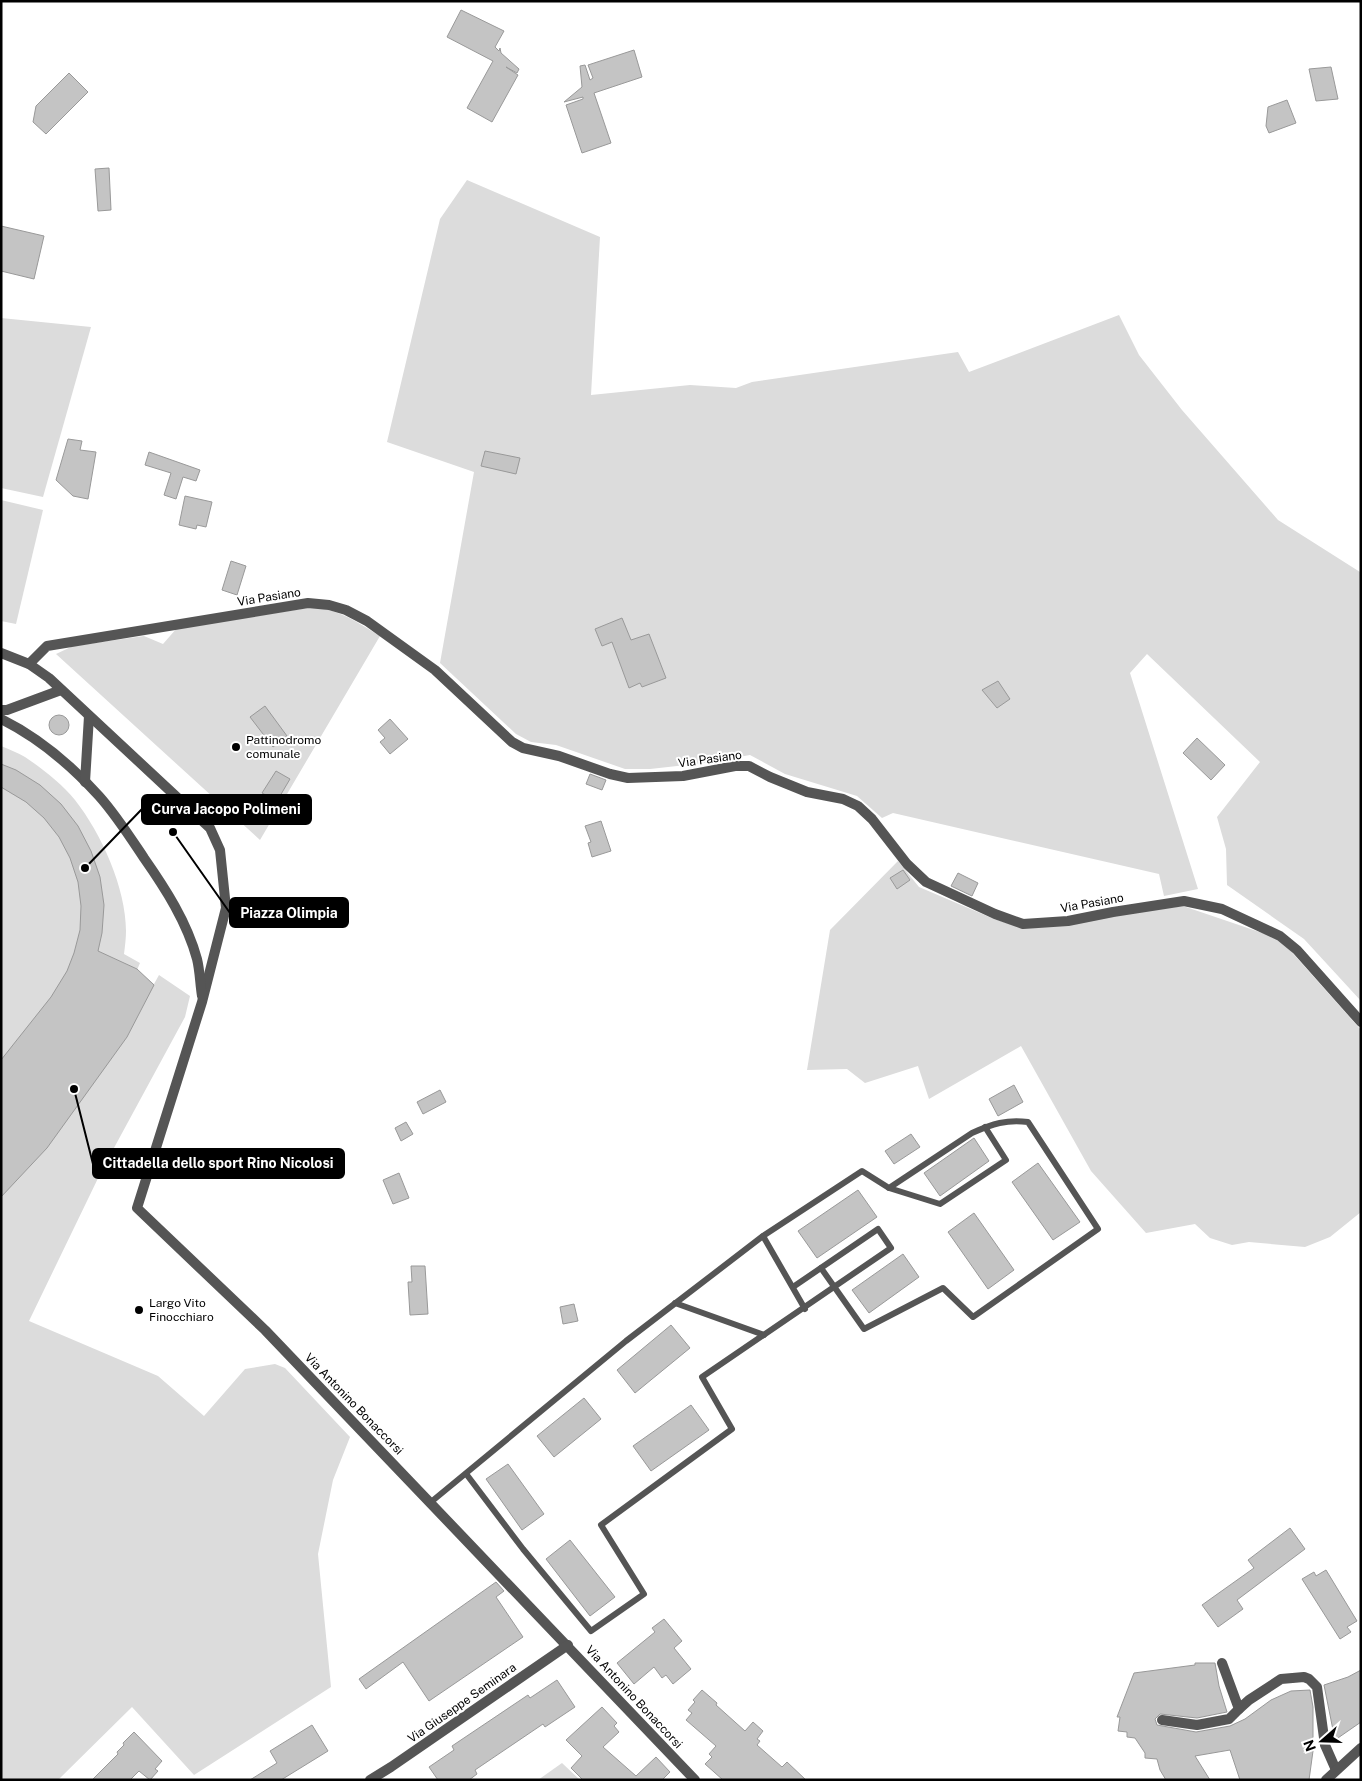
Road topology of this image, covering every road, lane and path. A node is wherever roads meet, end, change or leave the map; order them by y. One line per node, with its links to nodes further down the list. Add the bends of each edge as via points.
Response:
1 (1, 653): 2 (street)
2 (29, 664): 3 (street); 9 (street, Via Pasiano, via 47,646 308,603 329,605 367,621 436,670 512,742 523,748 628,778 684,776 749,766 807,792 842,799 858,806 926,882 1023,924 1068,921 1184,901 1222,909 1286,940)
3 (61, 690): 4 (street); 5 (street)
4 (1, 710)
5 (89, 716): 7 (street); 8 (street, via 210,828 220,850 226,908)
6 (1, 718): 7 (street, via 38,740)
7 (85, 782): 8 (street, via 100,797 165,887 186,928 197,959)
8 (202, 1002): 20 (street, Via Antonino Bonaccorsi, via 137,1208 265,1330)
9 (1361, 1022)
10 (985, 1127): 11 (lane); 11 (lane, via 1006,1160 940,1204); 15 (lane, via 1013,1120 1028,1122 1098,1229 973,1317 943,1288 864,1329)
11 (889, 1188): 12 (lane, via 862,1171)
12 (763, 1236): 14 (lane); 16 (lane)
13 (821, 1268): 14 (lane); 15 (lane); 15 (lane, via 878,1228 892,1248)
14 (792, 1287): 17 (lane)
15 (834, 1287): 17 (lane)
16 (675, 1303): 18 (lane); 19 (lane, via 626,1340)
17 (804, 1308): 18 (lane)
18 (764, 1335): 19 (lane, via 702,1377 732,1429 601,1525 644,1594 591,1631)
19 (466, 1475): 20 (lane)
20 (431, 1502): 21 (street, Via Antonino Bonaccorsi)
21 (568, 1645): 27 (street, Via Giuseppe Seminara); 28 (street, Via Antonino Bonaccorsi)
22 (1222, 1662): 23 (street)
23 (1239, 1709): 24 (street, via 1229,1719 1197,1725); 26 (street, via 1281,1680 1310,1679 1317,1687 1325,1745)
24 (1162, 1720)
25 (1361, 1748): 26 (street)
26 (1336, 1770): 29 (street)
27 (370, 1780)
28 (695, 1780)
29 (1326, 1780)

